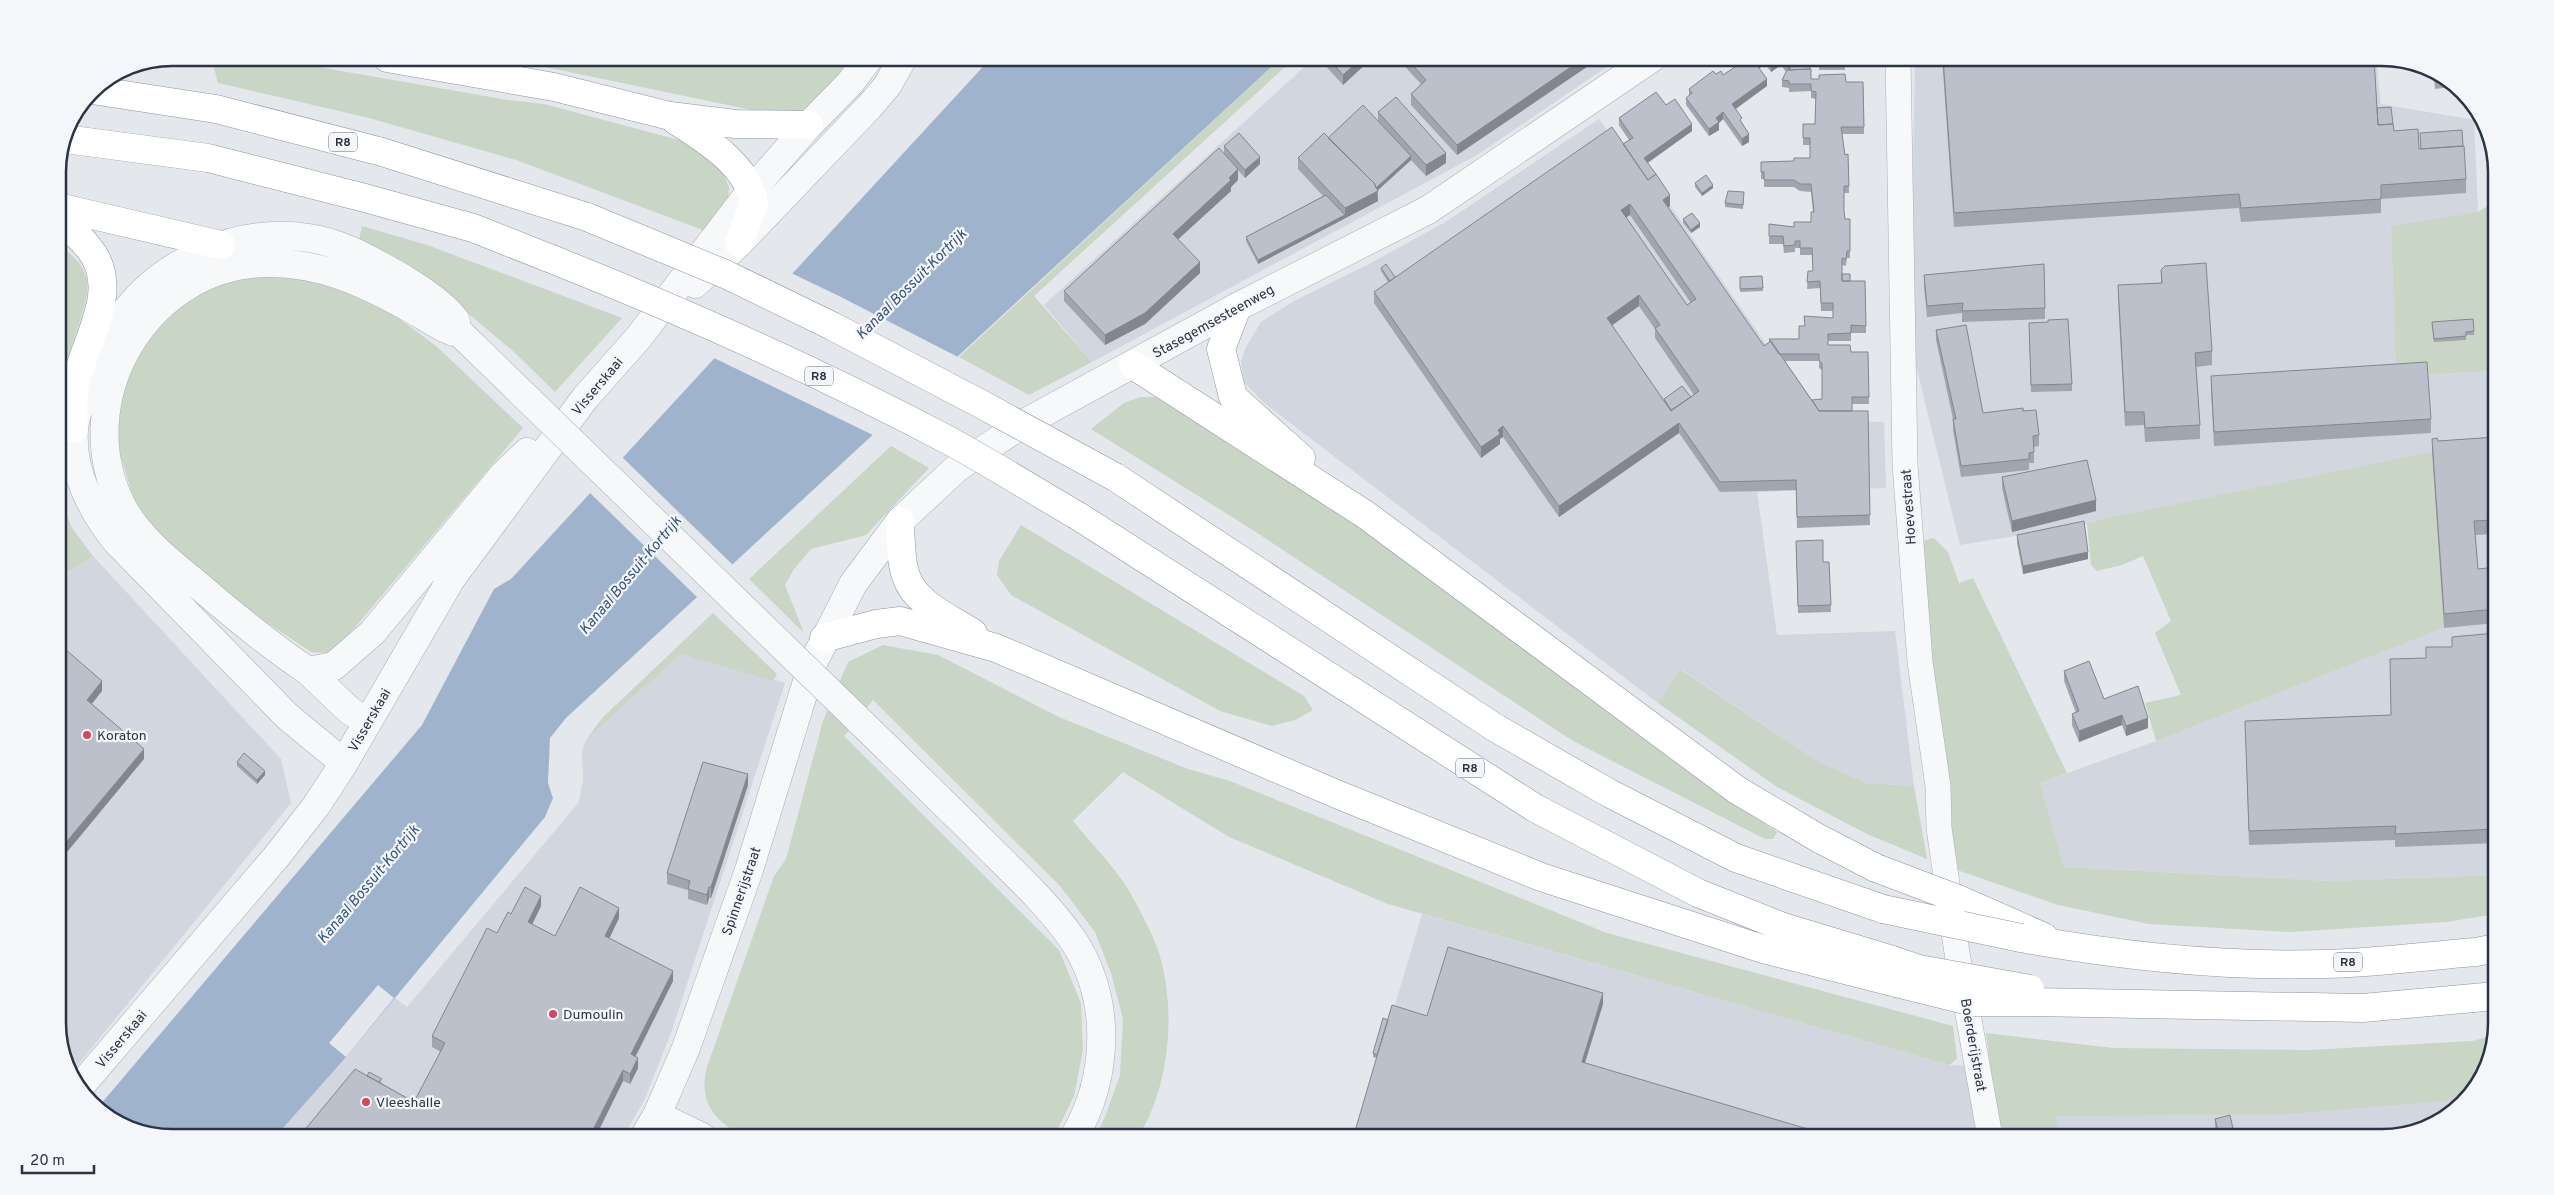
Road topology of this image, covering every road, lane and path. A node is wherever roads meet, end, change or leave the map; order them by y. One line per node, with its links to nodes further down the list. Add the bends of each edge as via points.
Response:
1 (433, 66): 7 (highway, via 554,87)
2 (863, 66): 8 (street, Visserskaai)
3 (898, 66): 13 (street, Visserskaai, via 869,107)
4 (1640, 66): 16 (street, Stasegemsesteenweg, via 1428,210)
5 (1898, 66): 31 (street, Hoevestraat, via 1905,464 1920,662)
6 (104, 92): 29 (highway, R8, bridge, via 216,109 382,152 587,217 725,274 982,404 1115,477 1494,727 1609,793 1736,858 1883,910)
7 (670, 116): 8 (highway, via 750,125); 10 (highway, via 719,149 736,168)
8 (809, 125): 10 (street, Visserskaai)
9 (71, 140): 32 (highway, R8, bridge, via 208,158 473,228 701,320 949,441 1078,516 1535,808 1698,893)
10 (750, 192): 13 (highway, via 754,204); 18 (street, Visserskaai)
11 (66, 209): 14 (highway)
12 (66, 228): 21 (highway, via 94,253 102,286 99,311 74,388)
13 (739, 244): 18 (street, Visserskaai)
14 (221, 245): 15 (street); 17 (street, via 243,239 288,236 343,247 396,274 425,294 454,319); 21 (street, via 172,270 140,295 123,314 96,364)
15 (295, 264): 17 (street, via 329,270 352,279 400,302 446,330); 26 (street, via 259,263 224,270 201,279 161,305 139,328 119,365 106,410 105,442 116,492 131,520 143,534 165,557 251,630)
16 (1237, 306): 19 (street, Stasegemsesteenweg); 22 (highway, via 1220,349 1233,397)
17 (462, 335): 37 (street, bridge, via 1028,886 1059,922 1081,954 1101,1018 1102,1048 1094,1094)
18 (639, 336): 20 (street, Visserskaai)
19 (1133, 365): 22 (highway); 23 (street, Stasegemsesteenweg, via 1079,392 958,467)
20 (585, 398): 26 (street, via 504,474 372,633 334,666); 27 (street, Visserskaai, via 451,578)
21 (74, 429): 28 (street, via 77,464 86,492 103,525 288,717)
22 (1366, 516): 29 (highway, bridge, via 1736,790 1876,868 1958,899)
23 (900, 521): 24 (street, Stasegemsesteenweg, via 853,584); 25 (highway, via 904,572 914,592 924,602)
24 (824, 638): 25 (highway, via 869,625 900,622); 35 (street, Spinnerijstraat, via 799,703 749,870 686,1048)
25 (996, 648): 32 (highway, via 1334,793 1541,877 1763,949)
26 (308, 671): 27 (street, via 350,711)
27 (368, 722): 28 (street, Visserskaai)
28 (344, 763): 34 (street, Visserskaai, via 277,856)
29 (2020, 932): 30 (highway, R8, via 2064,946 2199,962 2324,964)
30 (2488, 950)
31 (1957, 953): 38 (street, Boerderijstraat)
32 (1894, 972): 33 (highway, bridge, via 1973,1002 2031,996 2094,1002 2363,1008)
33 (2488, 997)
34 (84, 1082)
35 (650, 1126): 36 (street)
36 (663, 1129)
37 (1078, 1129)
38 (1988, 1129)

